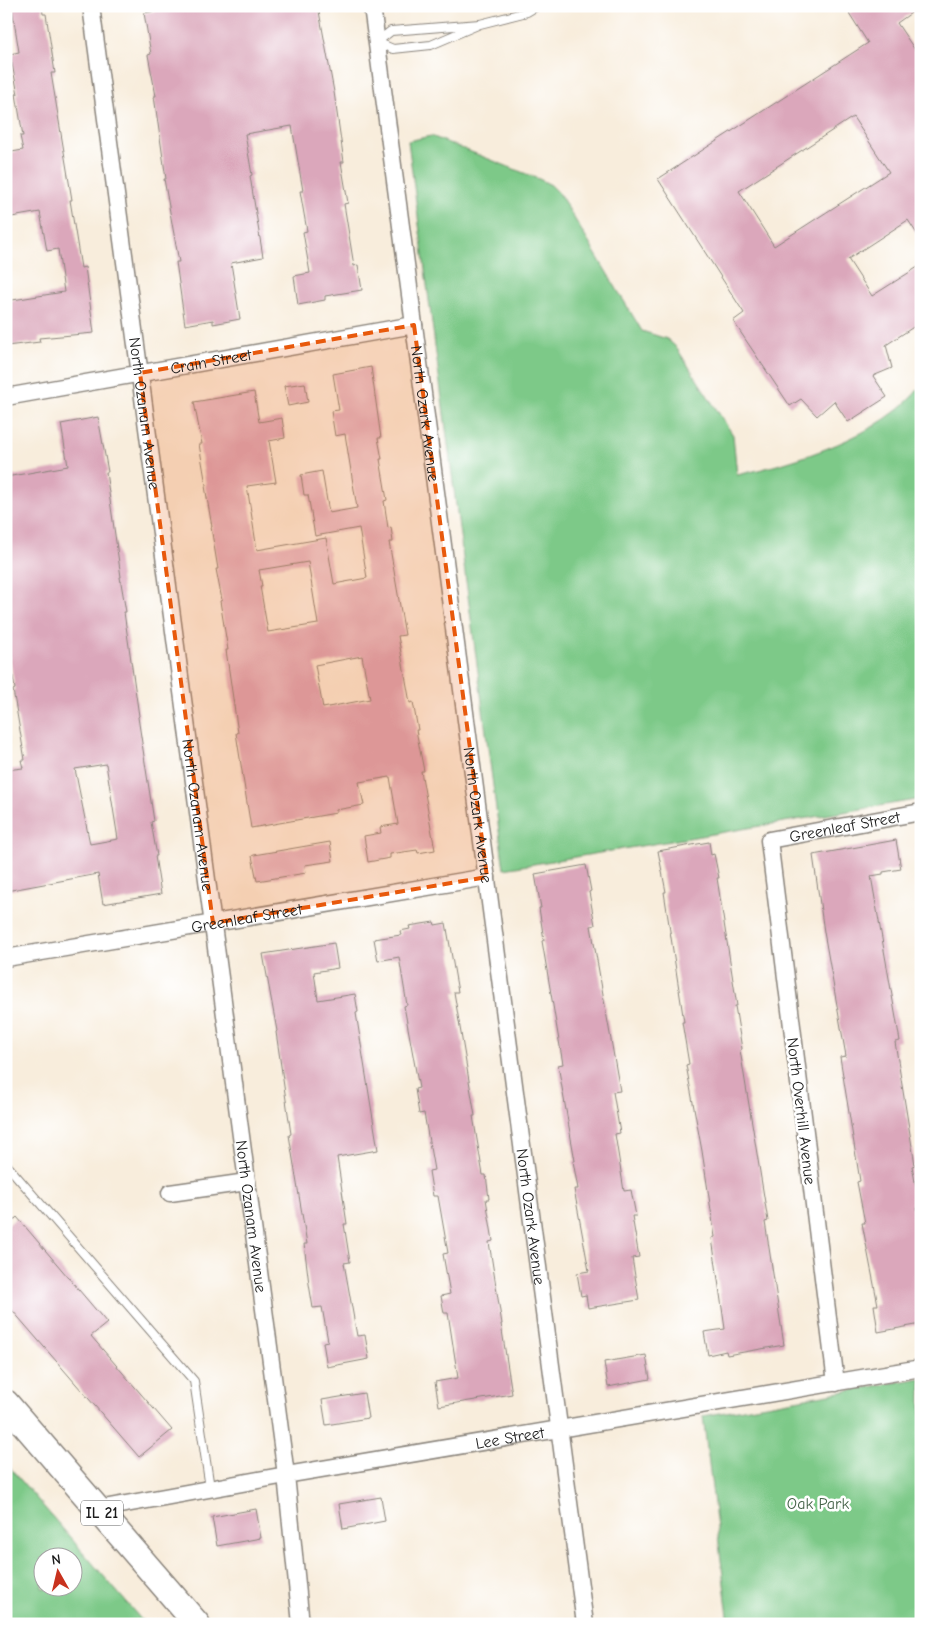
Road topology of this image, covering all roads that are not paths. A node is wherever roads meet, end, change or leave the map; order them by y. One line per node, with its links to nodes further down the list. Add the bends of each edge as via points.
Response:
1 (91, 6): 7 (street, North Ozanam Avenue)
2 (372, 6): 5 (street, North Ozark Avenue)
3 (537, 6): 4 (lane, via 527,12)
4 (480, 24): 5 (lane, via 391,31); 5 (lane, via 431,45 393,48)
5 (377, 42): 6 (street, North Ozark Avenue)
6 (414, 325): 7 (street, Crain Street); 11 (street, North Ozark Avenue)
7 (140, 373): 8 (street, Crain Street); 12 (street, North Ozanam Avenue)
8 (6, 397)
9 (921, 812): 10 (street, Greenleaf Street)
10 (769, 840): 18 (street, North Overhill Avenue)
11 (487, 877): 12 (street, Greenleaf Street); 20 (street, North Ozark Avenue)
12 (213, 923): 13 (street, Greenleaf Street); 15 (street, North Ozanam Avenue)
13 (6, 958)
14 (6, 1164): 22 (lane, via 194,1381)
15 (247, 1182): 16 (street); 21 (street, North Ozanam Avenue)
16 (170, 1193)
17 (921, 1368): 18 (street, Lee Street)
18 (836, 1383): 20 (street, Lee Street)
19 (6, 1403): 23 (main road, IL 21)
20 (560, 1429): 21 (street, Lee Street); 26 (street, North Ozark Avenue)
21 (286, 1475): 22 (street, Lee Street); 25 (street, North Ozanam Avenue)
22 (210, 1488): 23 (street, Lee Street)
23 (98, 1509): 24 (main road, IL 21)
24 (197, 1624)
25 (302, 1624)
26 (585, 1624)

